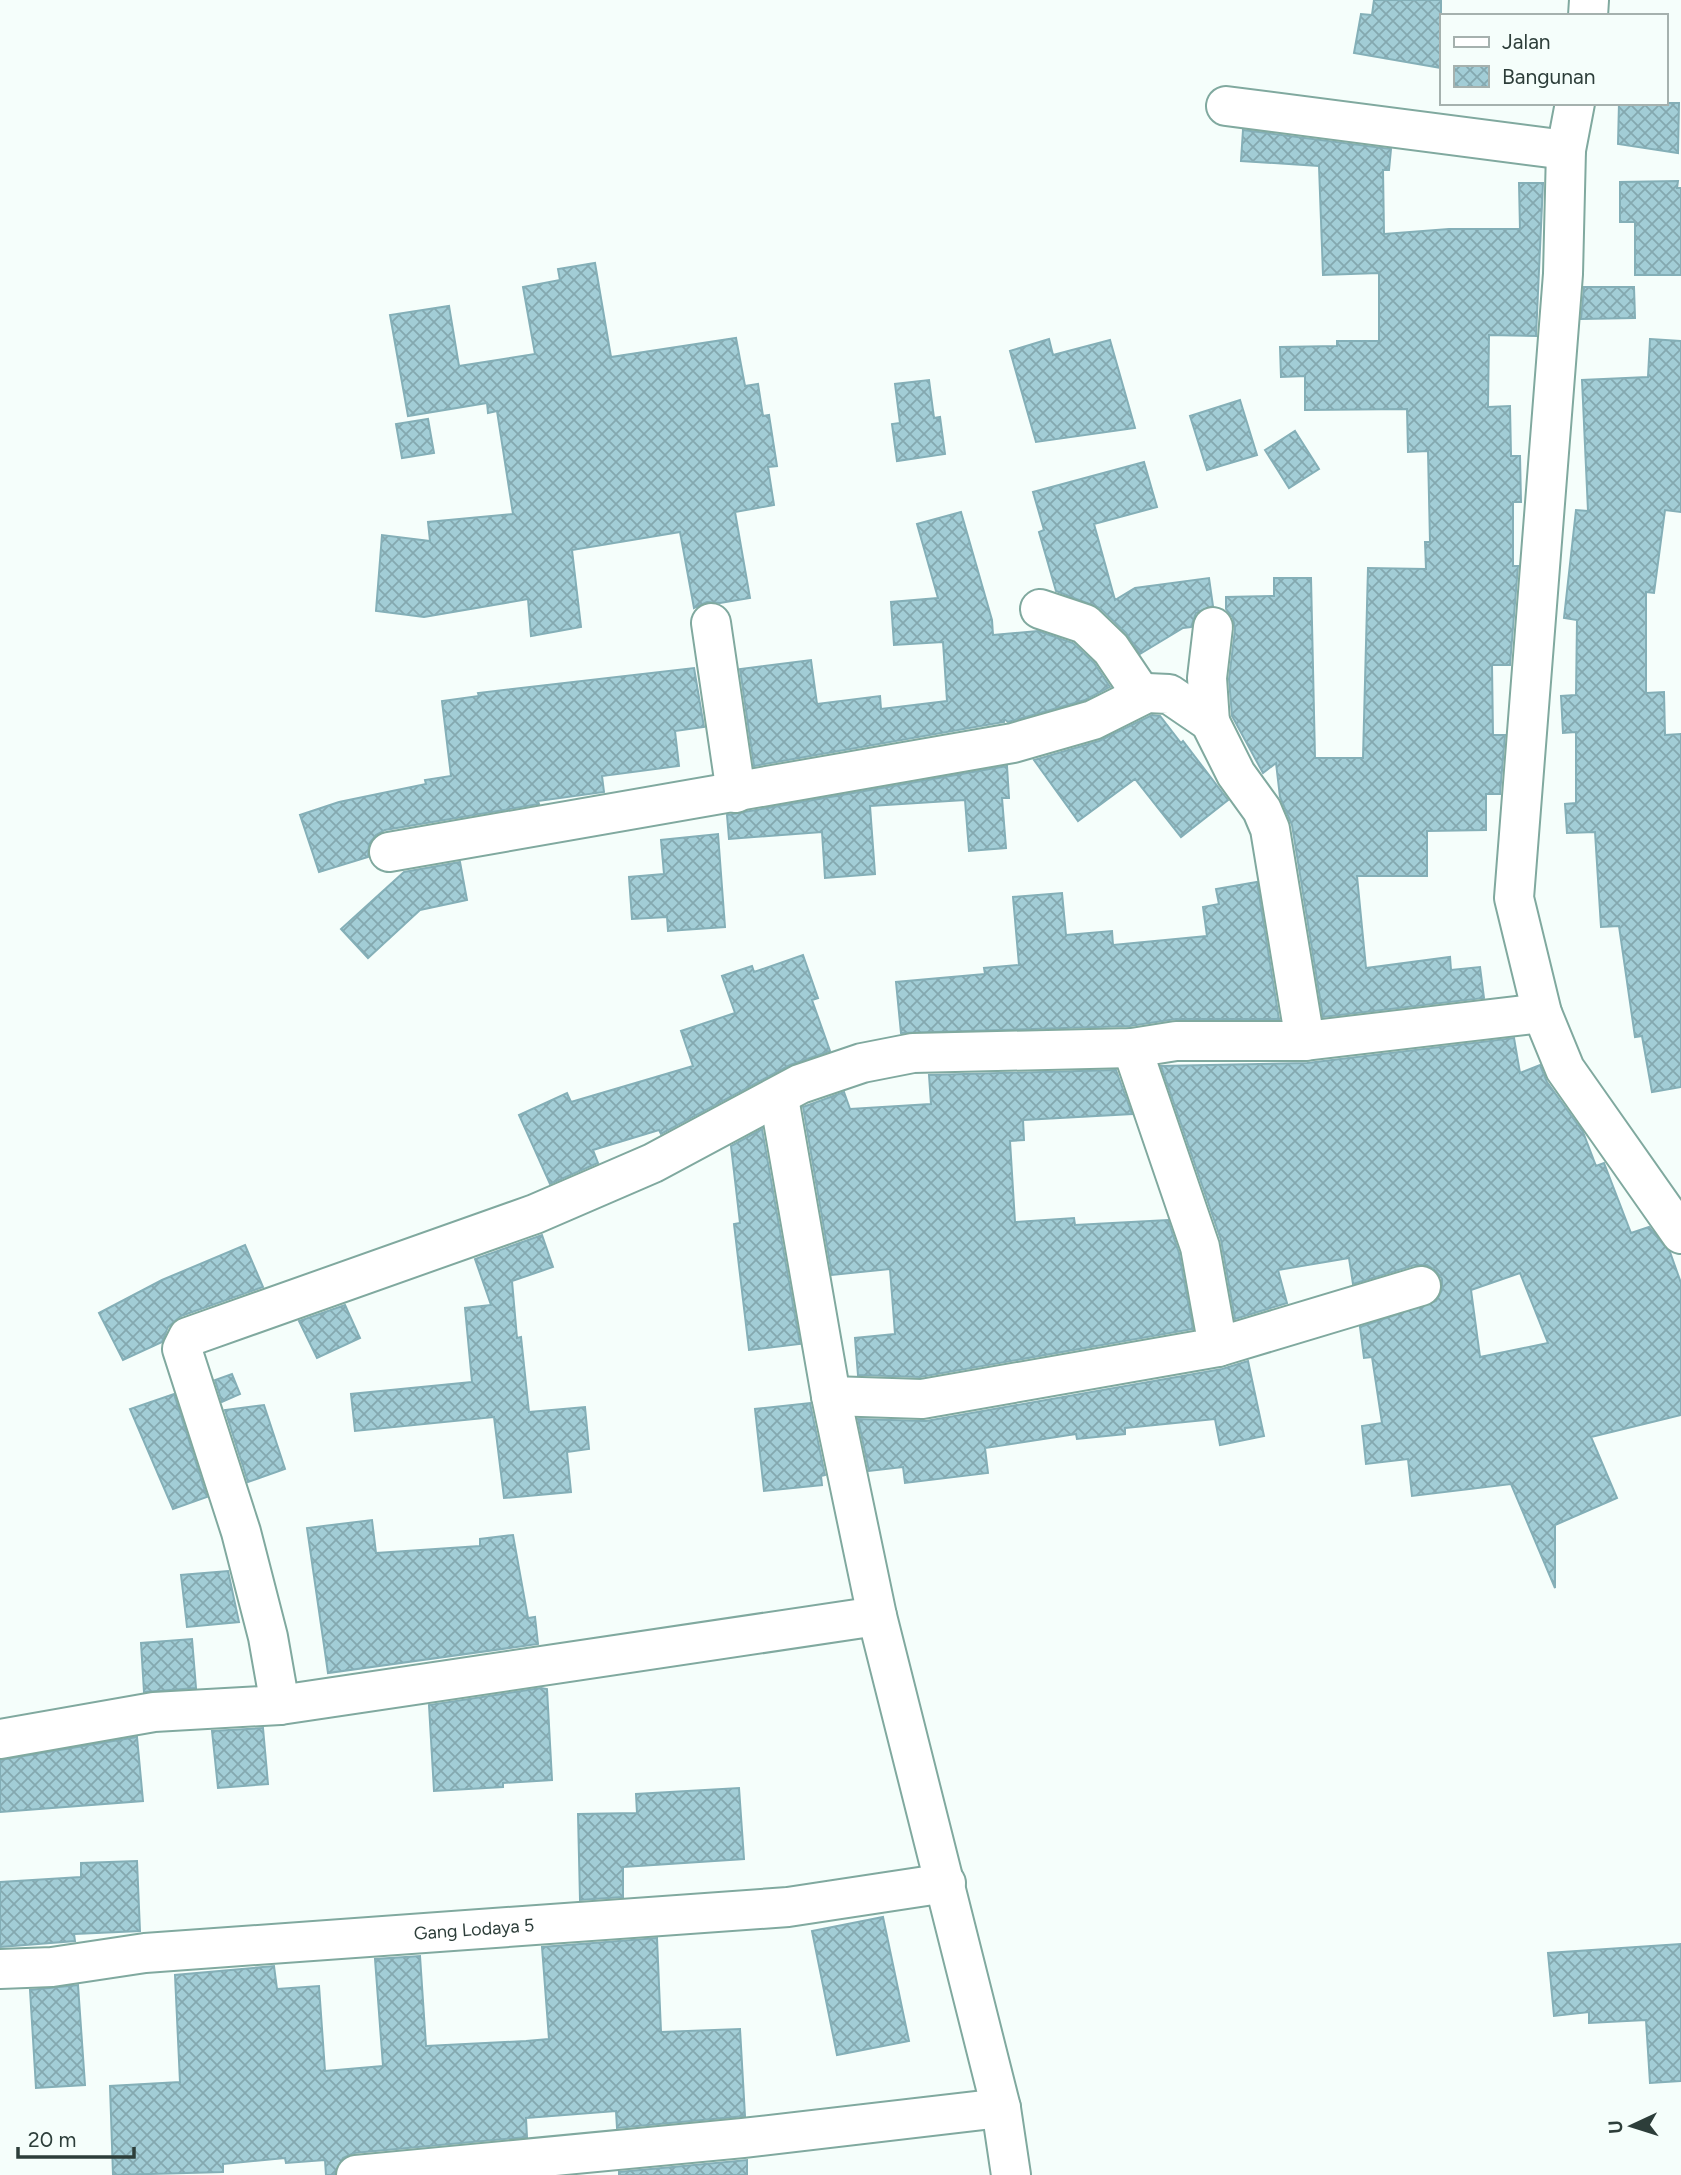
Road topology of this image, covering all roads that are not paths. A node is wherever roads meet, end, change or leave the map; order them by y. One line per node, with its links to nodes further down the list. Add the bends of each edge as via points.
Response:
1 (1575, 105): 3 (street)
2 (1226, 106): 3 (street)
3 (1566, 150): 11 (street, via 1563,274 1514,898)
4 (1040, 609): 7 (street, via 1085,624 1111,649)
5 (711, 623): 9 (street)
6 (1213, 627): 8 (street, via 1207,678)
7 (1142, 695): 8 (street, via 1169,694); 9 (street, via 1093,720 1013,743)
8 (1210, 722): 12 (street, via 1270,829)
9 (736, 793): 10 (street)
10 (389, 852)
11 (1542, 1013): 12 (street); 15 (street, via 1565,1069)
12 (1305, 1041): 13 (street, via 1176,1041)
13 (1132, 1048): 14 (street, via 914,1053 862,1063 800,1084); 17 (street, via 1200,1247)
14 (779, 1098): 18 (street); 20 (street, via 653,1163 535,1214 188,1337 182,1349 241,1532)
15 (1681, 1234)
16 (1422, 1286): 17 (street)
17 (1218, 1347): 18 (street, via 922,1399)
18 (831, 1396): 19 (street)
19 (877, 1616): 20 (street); 22 (street)
20 (281, 1705): 21 (street, via 154,1712)
21 (0, 1739)
22 (946, 1883): 23 (street, Gang Lodaya 5, via 788,1907 145,1953 52,1967); 24 (street)
23 (0, 1969)
24 (1001, 2108): 25 (street); 26 (street)
25 (356, 2175)
26 (1011, 2175)

